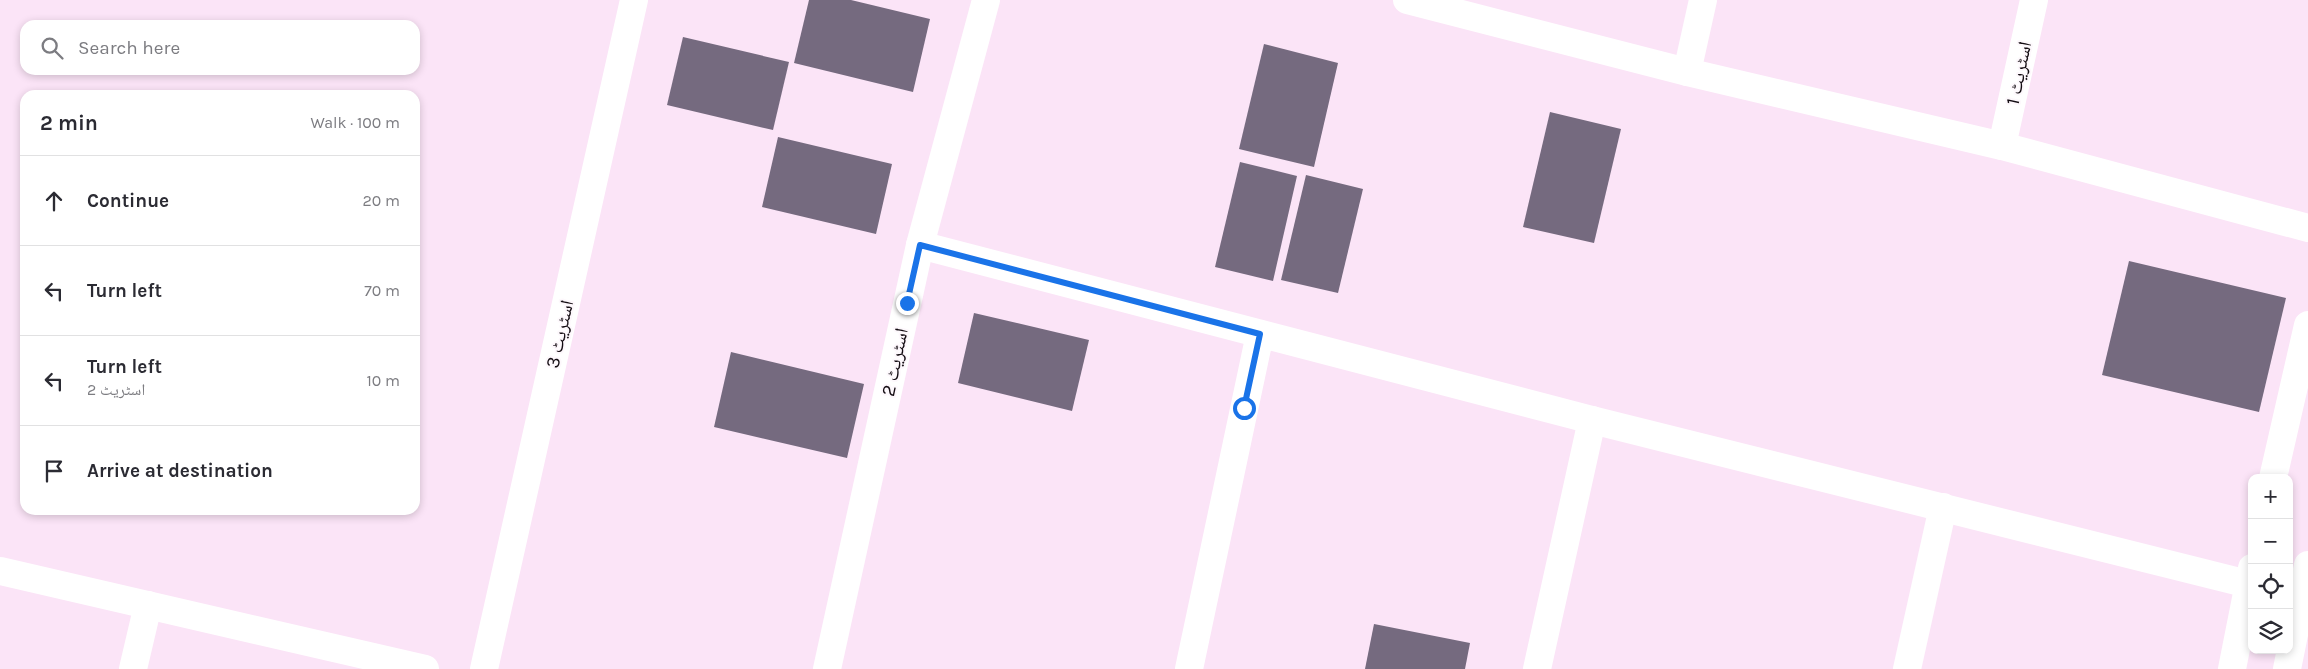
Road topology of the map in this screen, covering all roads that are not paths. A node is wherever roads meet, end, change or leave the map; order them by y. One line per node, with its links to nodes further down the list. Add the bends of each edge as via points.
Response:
1 (634, 0): 22 (street, اسٹریٹ 3)
2 (986, 0): 9 (street, اسٹریٹ 2)
3 (1407, 0): 6 (street)
4 (1703, 0): 6 (street)
5 (2034, 0): 7 (street, اسٹریٹ 1)
6 (1687, 72): 7 (street)
7 (2002, 146): 8 (street)
8 (2308, 228)
9 (920, 245): 11 (street); 23 (street, اسٹریٹ 2)
10 (2308, 326): 13 (street)
11 (1260, 334): 12 (street); 24 (street)
12 (1592, 420): 14 (street); 25 (street)
13 (2274, 474)
14 (1944, 507): 17 (street); 26 (street)
15 (2308, 564): 28 (street)
16 (0, 571): 19 (street)
17 (2248, 576)
18 (2248, 586): 27 (street)
19 (148, 605): 20 (street); 21 (street)
20 (133, 669)
21 (425, 669)
22 (484, 669)
23 (828, 669)
24 (1189, 669)
25 (1537, 669)
26 (1906, 669)
27 (2232, 669)
28 (2287, 669)

